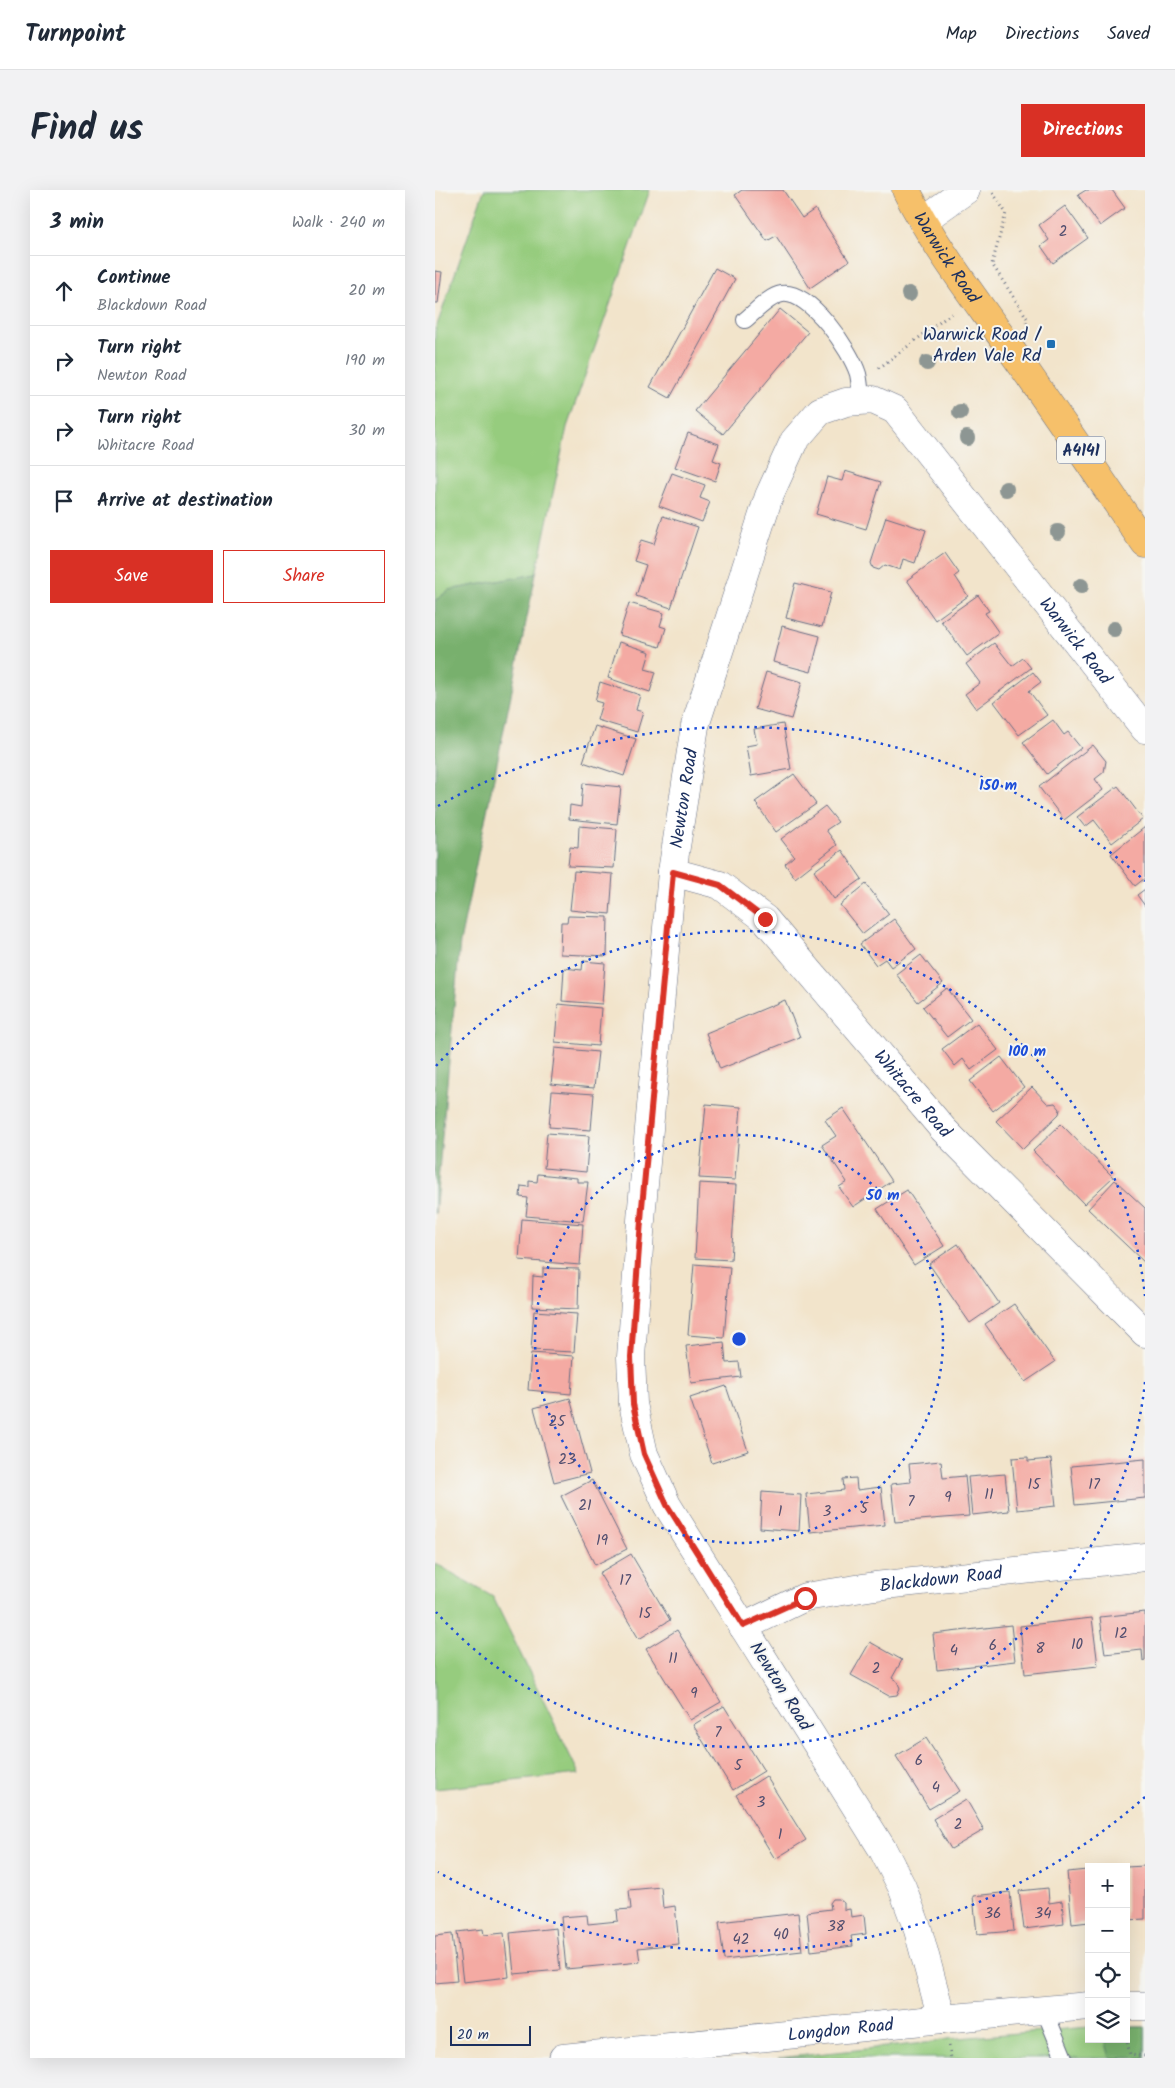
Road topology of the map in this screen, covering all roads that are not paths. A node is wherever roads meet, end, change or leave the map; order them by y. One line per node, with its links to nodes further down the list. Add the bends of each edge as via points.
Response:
1 (906, 190): 3 (main road, Warwick Road / A4141)
2 (966, 190): 3 (street)
3 (922, 222): 7 (main road, Warwick Road / A4141)
4 (745, 320): 5 (lane, via 770,300 782,294 793,294 820,314 836,333 849,353)
5 (861, 394): 6 (street, Newton Road); 9 (street, Newton Road, via 820,411 794,441 769,496 695,726)
6 (895, 410): 8 (street, Warwick Road)
7 (1145, 544)
8 (1145, 729)
9 (673, 872): 10 (street, Whitacre Road, via 720,885 765,919 943,1129); 12 (street, Newton Road, via 631,1357 633,1404 644,1454 667,1505)
10 (1145, 1333)
11 (1145, 1557): 12 (street, Blackdown Road, via 875,1586 805,1598)
12 (743, 1626): 17 (street, Newton Road, via 883,1850 902,1887 919,1930)
13 (1085, 2006): 16 (street, Longdon Road)
14 (1130, 2006): 15 (street)
15 (1145, 2006)
16 (1044, 2009): 17 (street, Longdon Road); 19 (lane)
17 (942, 2019): 18 (street, Longdon Road)
18 (563, 2058)
19 (1064, 2058)

